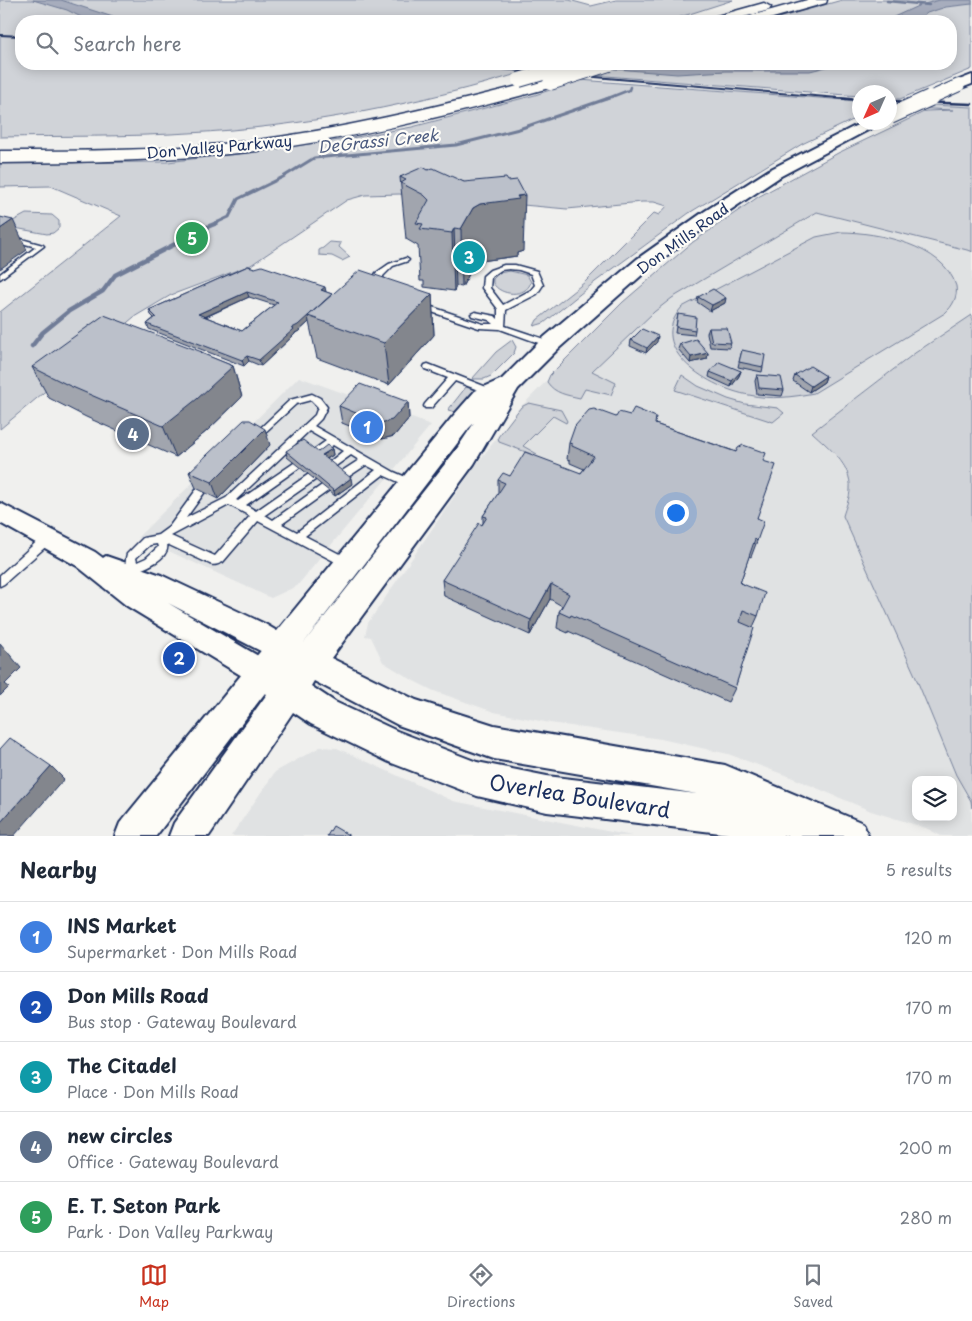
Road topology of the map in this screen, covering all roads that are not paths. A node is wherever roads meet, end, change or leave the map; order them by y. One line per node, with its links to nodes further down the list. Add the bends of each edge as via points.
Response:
1 (787, 0): 3 (highway)
2 (821, 0): 4 (highway)
3 (735, 15)
4 (769, 15)
5 (553, 70): 10 (highway, Don Valley Parkway, bridge, via 422,106 268,132 178,140)
6 (590, 70): 11 (highway, Don Valley Parkway, bridge, via 421,117 331,134 248,146 153,153)
7 (965, 82): 8 (main road, bridge)
8 (897, 113)
9 (859, 130): 20 (main road, Don Mills Road, via 775,174 711,215 644,263)
10 (0, 146)
11 (0, 158)
12 (0, 236): 14 (lane, via 41,246)
13 (406, 260): 15 (lane, via 391,265 379,275 378,281 384,293)
14 (0, 277)
15 (387, 286)
16 (418, 305): 19 (lane, via 482,326)
17 (502, 309): 17 (lane, via 534,292 539,285 534,273 516,266 504,266 487,276 486,288); 19 (lane)
18 (475, 314): 19 (lane, via 492,318)
19 (502, 327): 20 (lane)
20 (550, 344): 23 (main road, Don Mills Road)
21 (428, 367): 22 (lane)
22 (453, 378): 23 (lane); 24 (lane)
23 (502, 388): 36 (main road, Don Mills Road, via 482,398); 51 (main road, Don Mills Road, via 465,457)
24 (428, 406)
25 (308, 426): 26 (lane, via 323,407 312,397 293,402); 27 (lane); 39 (lane)
26 (255, 437)
27 (333, 441): 28 (lane); 29 (lane)
28 (350, 451): 30 (lane); 32 (lane)
29 (314, 454)
30 (366, 460): 33 (lane); 34 (lane)
31 (297, 465): 39 (lane)
32 (330, 466)
33 (383, 470): 36 (lane); 45 (lane)
34 (342, 476)
35 (312, 477): 41 (lane)
36 (412, 484): 48 (main road, Don Mills Road)
37 (325, 488): 42 (lane)
38 (202, 489): 43 (lane)
39 (233, 504): 41 (lane); 43 (lane)
40 (0, 512): 46 (street)
41 (256, 516): 42 (lane); 44 (lane, via 214,561)
42 (273, 525): 45 (lane)
43 (172, 530): 44 (lane)
44 (162, 538): 49 (lane, via 147,541 131,557); 49 (lane, via 163,548 145,566)
45 (297, 538): 48 (lane)
46 (48, 539): 47 (street); 50 (lane)
47 (91, 562): 49 (street); 51 (street, via 136,598)
48 (350, 564): 51 (main road, Don Mills Road)
49 (129, 570): 51 (street, via 255,633)
50 (0, 581)
51 (285, 669): 52 (main road, Overlea Boulevard, via 494,742 725,782); 53 (main road, Don Mills Road); 54 (main road, Don Mills Road)
52 (842, 832)
53 (133, 836)
54 (187, 836)

